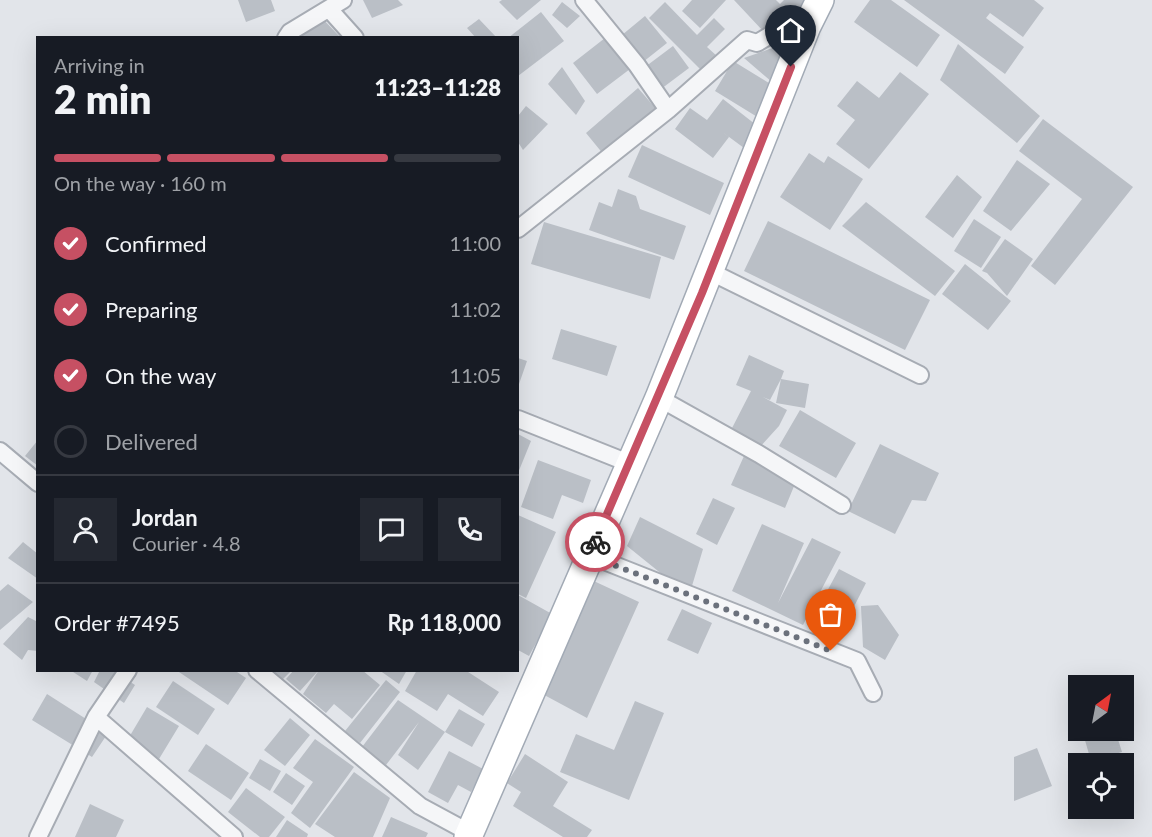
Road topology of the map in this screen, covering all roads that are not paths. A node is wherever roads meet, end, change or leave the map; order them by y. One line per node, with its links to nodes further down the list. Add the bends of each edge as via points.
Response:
1 (584, 0): 7 (street)
2 (820, 0): 4 (main road)
3 (336, 4): 5 (street); 6 (street)
4 (807, 26): 7 (street, via 772,34 757,43 747,40); 9 (main road)
5 (287, 36)
6 (354, 36)
7 (668, 110): 8 (street)
8 (519, 223)
9 (711, 272): 10 (street); 11 (main road)
10 (920, 375)
11 (659, 398): 14 (main road); 16 (street)
12 (519, 419): 14 (street)
13 (0, 451): 15 (street)
14 (631, 464): 17 (main road)
15 (36, 481)
16 (842, 505)
17 (589, 555): 20 (street, via 857,662); 22 (main road)
18 (127, 672): 21 (street)
19 (259, 672): 22 (street, via 420,806)
20 (873, 693)
21 (96, 717): 23 (street); 24 (street)
22 (469, 835)
23 (38, 837)
24 (234, 837)

